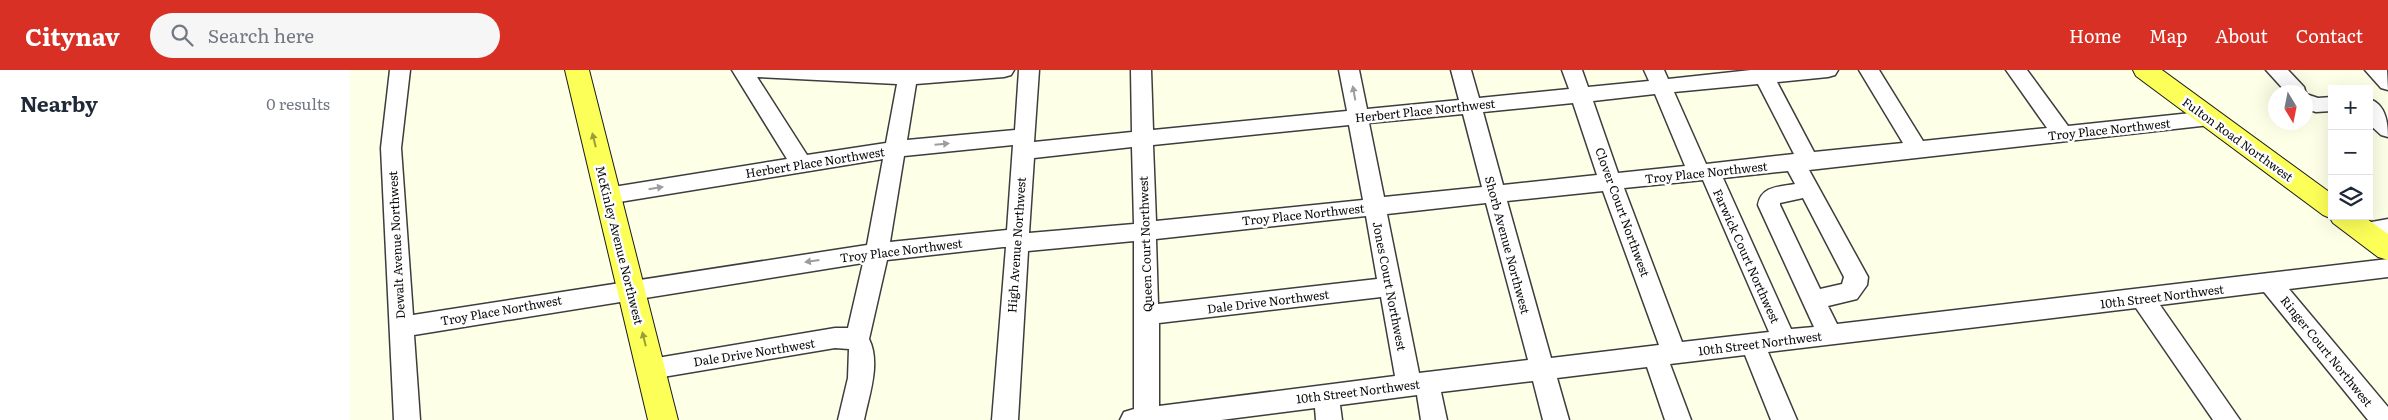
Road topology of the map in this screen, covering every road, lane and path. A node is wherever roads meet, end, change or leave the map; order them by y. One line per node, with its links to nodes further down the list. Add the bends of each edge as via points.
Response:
1 (400, 70): 58 (street, Dewalt Avenue Northwest, via 391,148)
2 (577, 70): 43 (main road, McKinley Avenue Northwest, one-way to 2)
3 (742, 70): 38 (street)
4 (748, 70): 18 (street)
5 (1004, 70): 18 (street)
6 (1029, 70): 34 (street, High Avenue Northwest)
7 (1141, 70): 33 (street, Queen Court Northwest)
8 (1349, 70): 29 (street, Jones Court Northwest, one-way to 8)
9 (1461, 70): 26 (street, Shorb Avenue Northwest)
10 (1572, 70): 22 (street, Clover Court Northwest)
11 (1828, 70): 17 (street, Herbert Place Northwest)
12 (1869, 70): 36 (street)
13 (2016, 70): 32 (street)
14 (2145, 70): 30 (main road, Fulton Road Northwest)
15 (2276, 70): 21 (street)
16 (2374, 70): 20 (street)
17 (1763, 73): 19 (street, Herbert Place Northwest); 37 (street)
18 (908, 74): 35 (street)
19 (1657, 78): 22 (street, Herbert Place Northwest); 39 (street, Farwick Court Northwest)
20 (2388, 84)
21 (2290, 85)
22 (1581, 94): 26 (street, Herbert Place Northwest); 40 (street, Clover Court Northwest)
23 (2313, 101): 24 (street)
24 (2328, 103)
25 (2388, 104): 27 (street)
26 (1471, 106): 29 (street, Herbert Place Northwest); 42 (street, Shorb Avenue Northwest)
27 (2373, 106)
28 (2373, 114): 31 (street)
29 (1358, 116): 33 (street, Herbert Place Northwest); 45 (street, Jones Court Northwest)
30 (2210, 118): 32 (street, Troy Place Northwest); 44 (main road, Fulton Road Northwest)
31 (2388, 130)
32 (2063, 134): 36 (street, Troy Place Northwest)
33 (1142, 138): 34 (street, Herbert Place Northwest); 47 (street, Queen Court Northwest)
34 (1023, 144): 35 (street, Herbert Place Northwest, one-way to 34); 48 (street, High Avenue Northwest)
35 (894, 149): 38 (street, Herbert Place Northwest); 50 (street)
36 (1918, 150): 37 (street, Troy Place Northwest)
37 (1802, 162): 39 (street, Troy Place Northwest); 41 (street)
38 (801, 164): 43 (street, Herbert Place Northwest, one-way to 38)
39 (1705, 172): 40 (street, Troy Place Northwest); 61 (street, Farwick Court Northwest)
40 (1612, 182): 42 (street, Troy Place Northwest); 63 (street, Clover Court Northwest)
41 (1809, 189): 56 (street, via 1774,196 1769,205); 56 (street, via 1856,277 1855,285 1848,292)
42 (1494, 195): 45 (street, Troy Place Northwest); 65 (street, Shorb Avenue Northwest)
43 (608, 196): 54 (main road, McKinley Avenue Northwest)
44 (2328, 205)
45 (1375, 207): 47 (street, Troy Place Northwest); 53 (street, Jones Court Northwest)
46 (2365, 225): 49 (main road)
47 (1144, 231): 48 (street, Troy Place Northwest, via 1034,243); 57 (street, Queen Court Northwest)
48 (1017, 240): 50 (street, Troy Place Northwest, via 1003,238); 73 (street, High Avenue Northwest)
49 (2388, 249)
50 (878, 252): 54 (street, Troy Place Northwest, one-way to 54); 60 (street)
51 (2388, 268): 52 (street, 10th Street Northwest)
52 (2270, 283): 55 (street, 10th Street Northwest); 80 (street, Ringer Court Northwest)
53 (1390, 287): 57 (street, Dale Drive Northwest); 66 (street, Jones Court Northwest)
54 (631, 289): 58 (street, Troy Place Northwest); 64 (main road, McKinley Avenue Northwest, one-way to 54)
55 (2143, 298): 59 (street, 10th Street Northwest); 79 (street)
56 (1813, 300): 59 (street)
57 (1147, 315): 69 (street, Queen Court Northwest)
58 (400, 327): 70 (street, Dewalt Avenue Northwest)
59 (1830, 335): 61 (street, 10th Street Northwest)
60 (857, 339): 64 (street, Dale Drive Northwest, via 836,338); 72 (street, via 861,344 862,359)
61 (1784, 340): 62 (street, 10th Street Northwest)
62 (1752, 344): 63 (street, 10th Street Northwest); 78 (street)
63 (1665, 354): 65 (street, 10th Street Northwest); 77 (street, Clover Court Northwest)
64 (651, 368): 71 (main road, McKinley Avenue Northwest)
65 (1542, 369): 66 (street, 10th Street Northwest); 76 (street, Shorb Avenue Northwest)
66 (1418, 384): 67 (street, 10th Street Northwest); 75 (street, Jones Court Northwest)
67 (1326, 395): 68 (street, 10th Street Northwest); 74 (street)
68 (1223, 414): 69 (street, 10th Street Northwest)
69 (1140, 419)
70 (407, 420)
71 (663, 420)
72 (851, 420)
73 (1005, 420)
74 (1329, 420)
75 (1434, 420)
76 (1556, 420)
77 (1678, 420)
78 (1784, 420)
79 (2227, 420)
80 (2383, 420)

